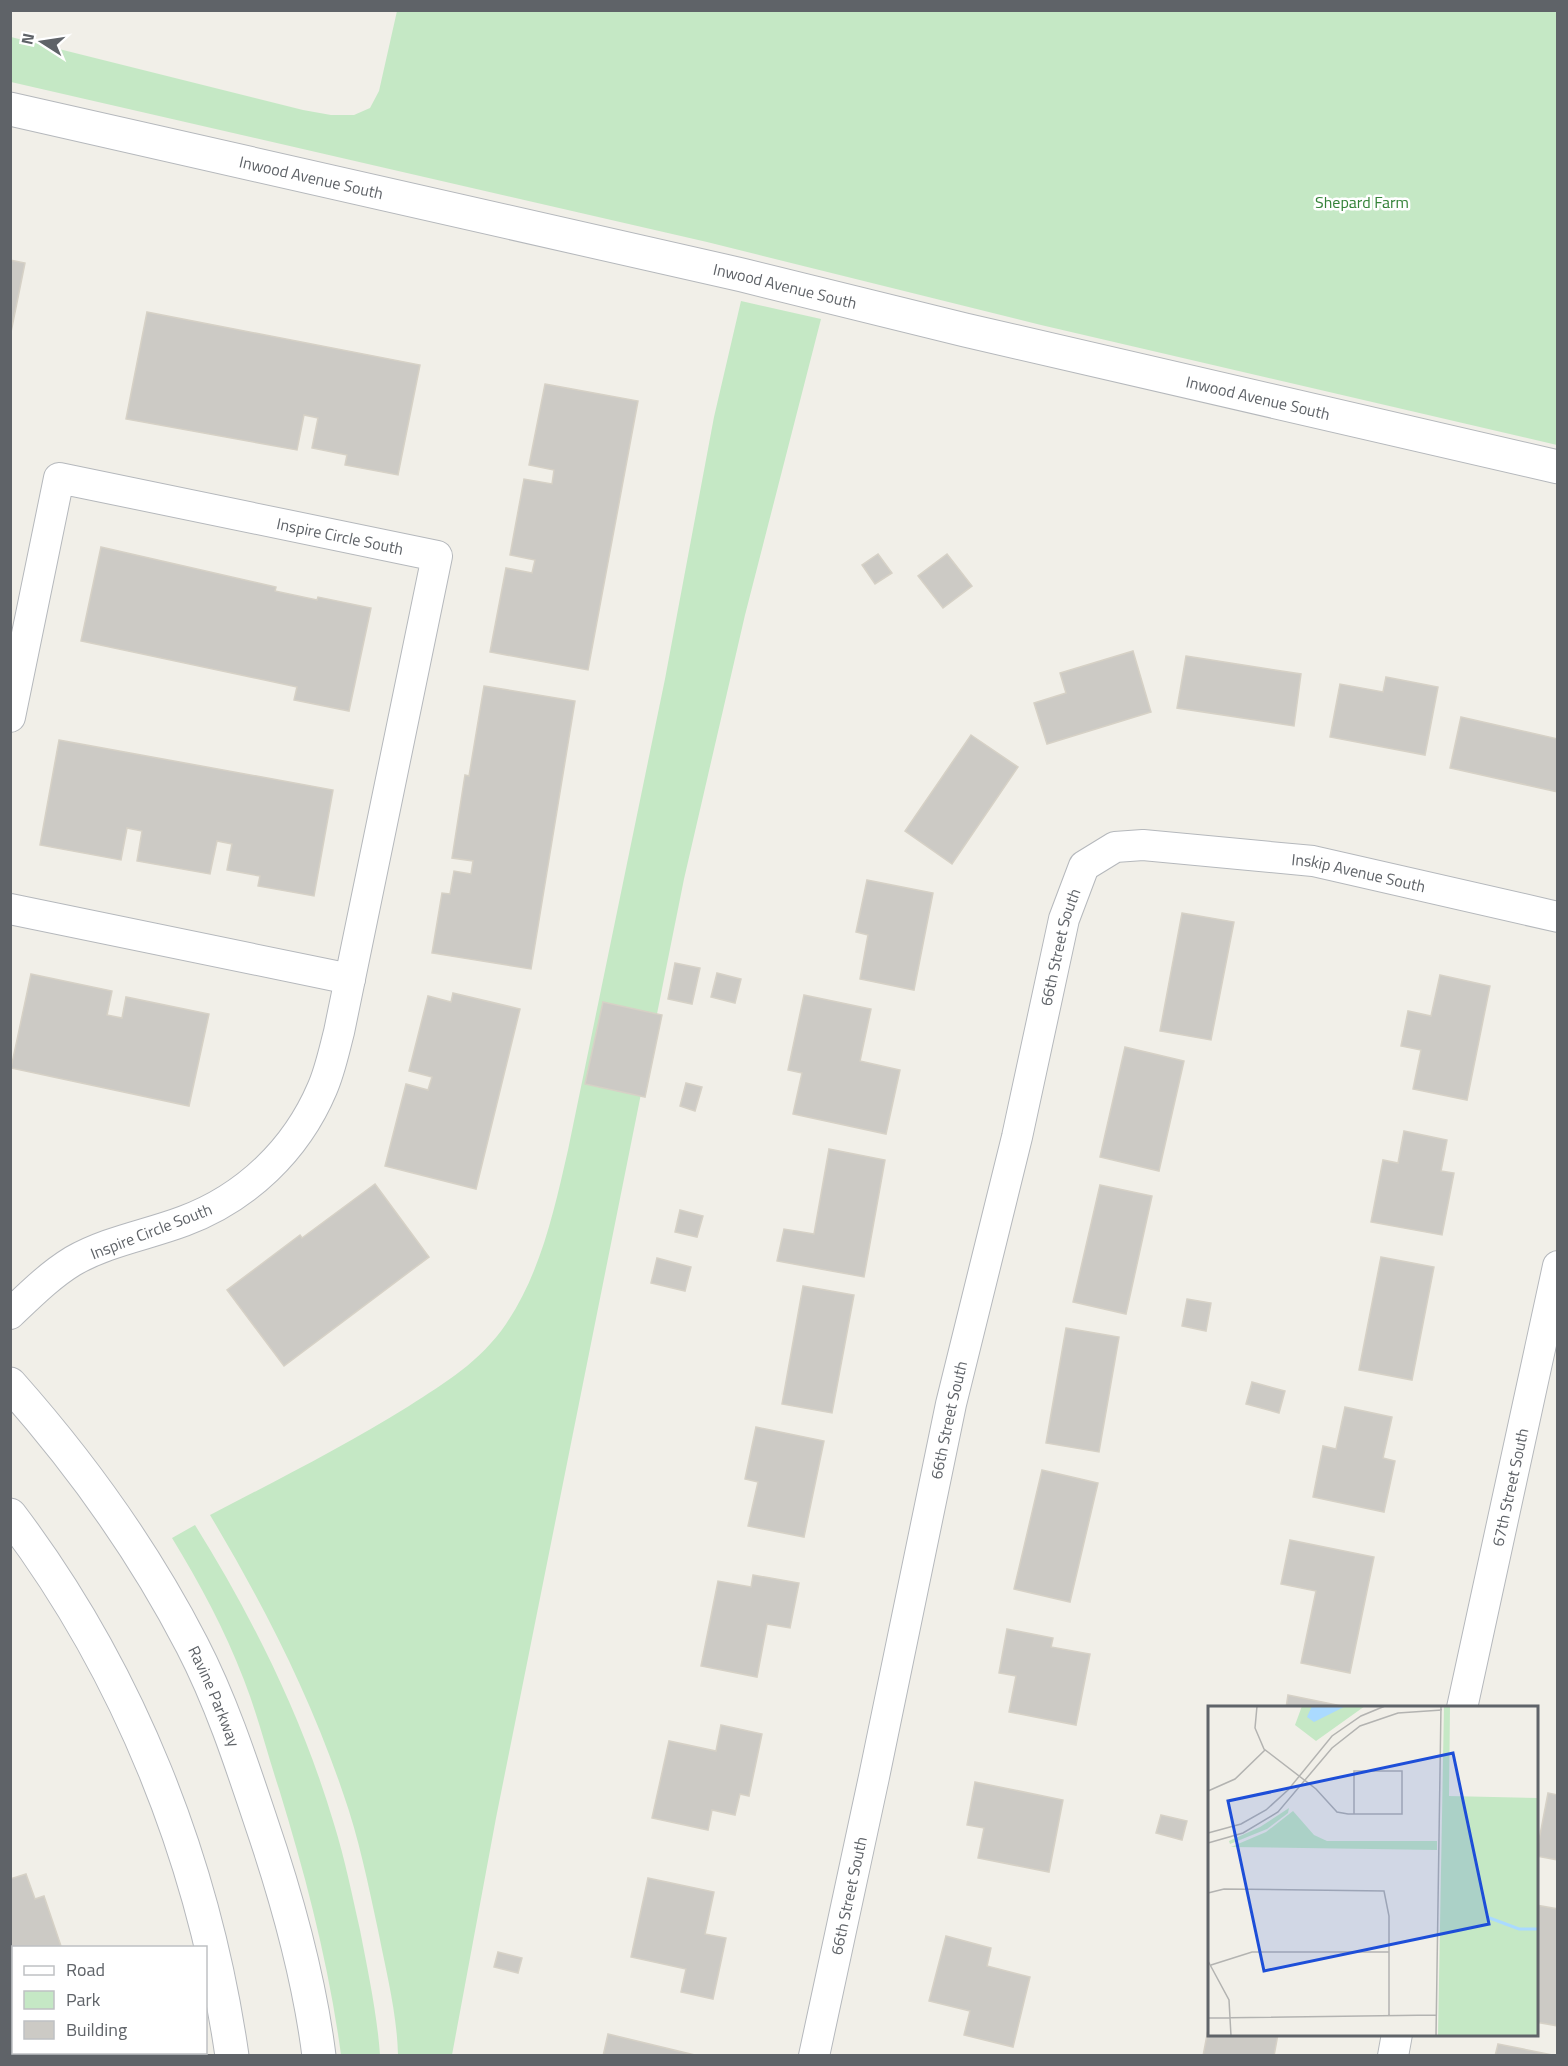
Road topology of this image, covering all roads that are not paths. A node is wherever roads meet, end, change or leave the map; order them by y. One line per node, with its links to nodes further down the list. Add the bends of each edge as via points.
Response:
1 (10, 109): 2 (street, Inwood Avenue South)
2 (1557, 467)
3 (10, 717): 7 (street, Inspire Circle South, via 59,478 437,556)
4 (1157, 846): 6 (street, Inskip Avenue South, via 1313,861); 16 (street, 66th Street South, via 1115,847 1084,866 1064,919 1017,1137 951,1404)
5 (10, 909): 7 (street)
6 (1557, 917)
7 (350, 979): 9 (street, Inspire Circle South, via 322,1089 300,1131 260,1175 211,1209 116,1241 77,1259 44,1282)
8 (1557, 1266): 12 (street, 67th Street South)
9 (10, 1314)
10 (10, 1384): 15 (street, Ravine Parkway, via 107,1505 167,1599 203,1668 246,1777 286,1903 311,1998)
11 (10, 1515): 14 (street, via 75,1611 117,1687 145,1749 200,1902 222,1990)
12 (1462, 1706)
13 (1397, 2036): 17 (street)
14 (232, 2055)
15 (319, 2055)
16 (814, 2055)
17 (1393, 2055)

